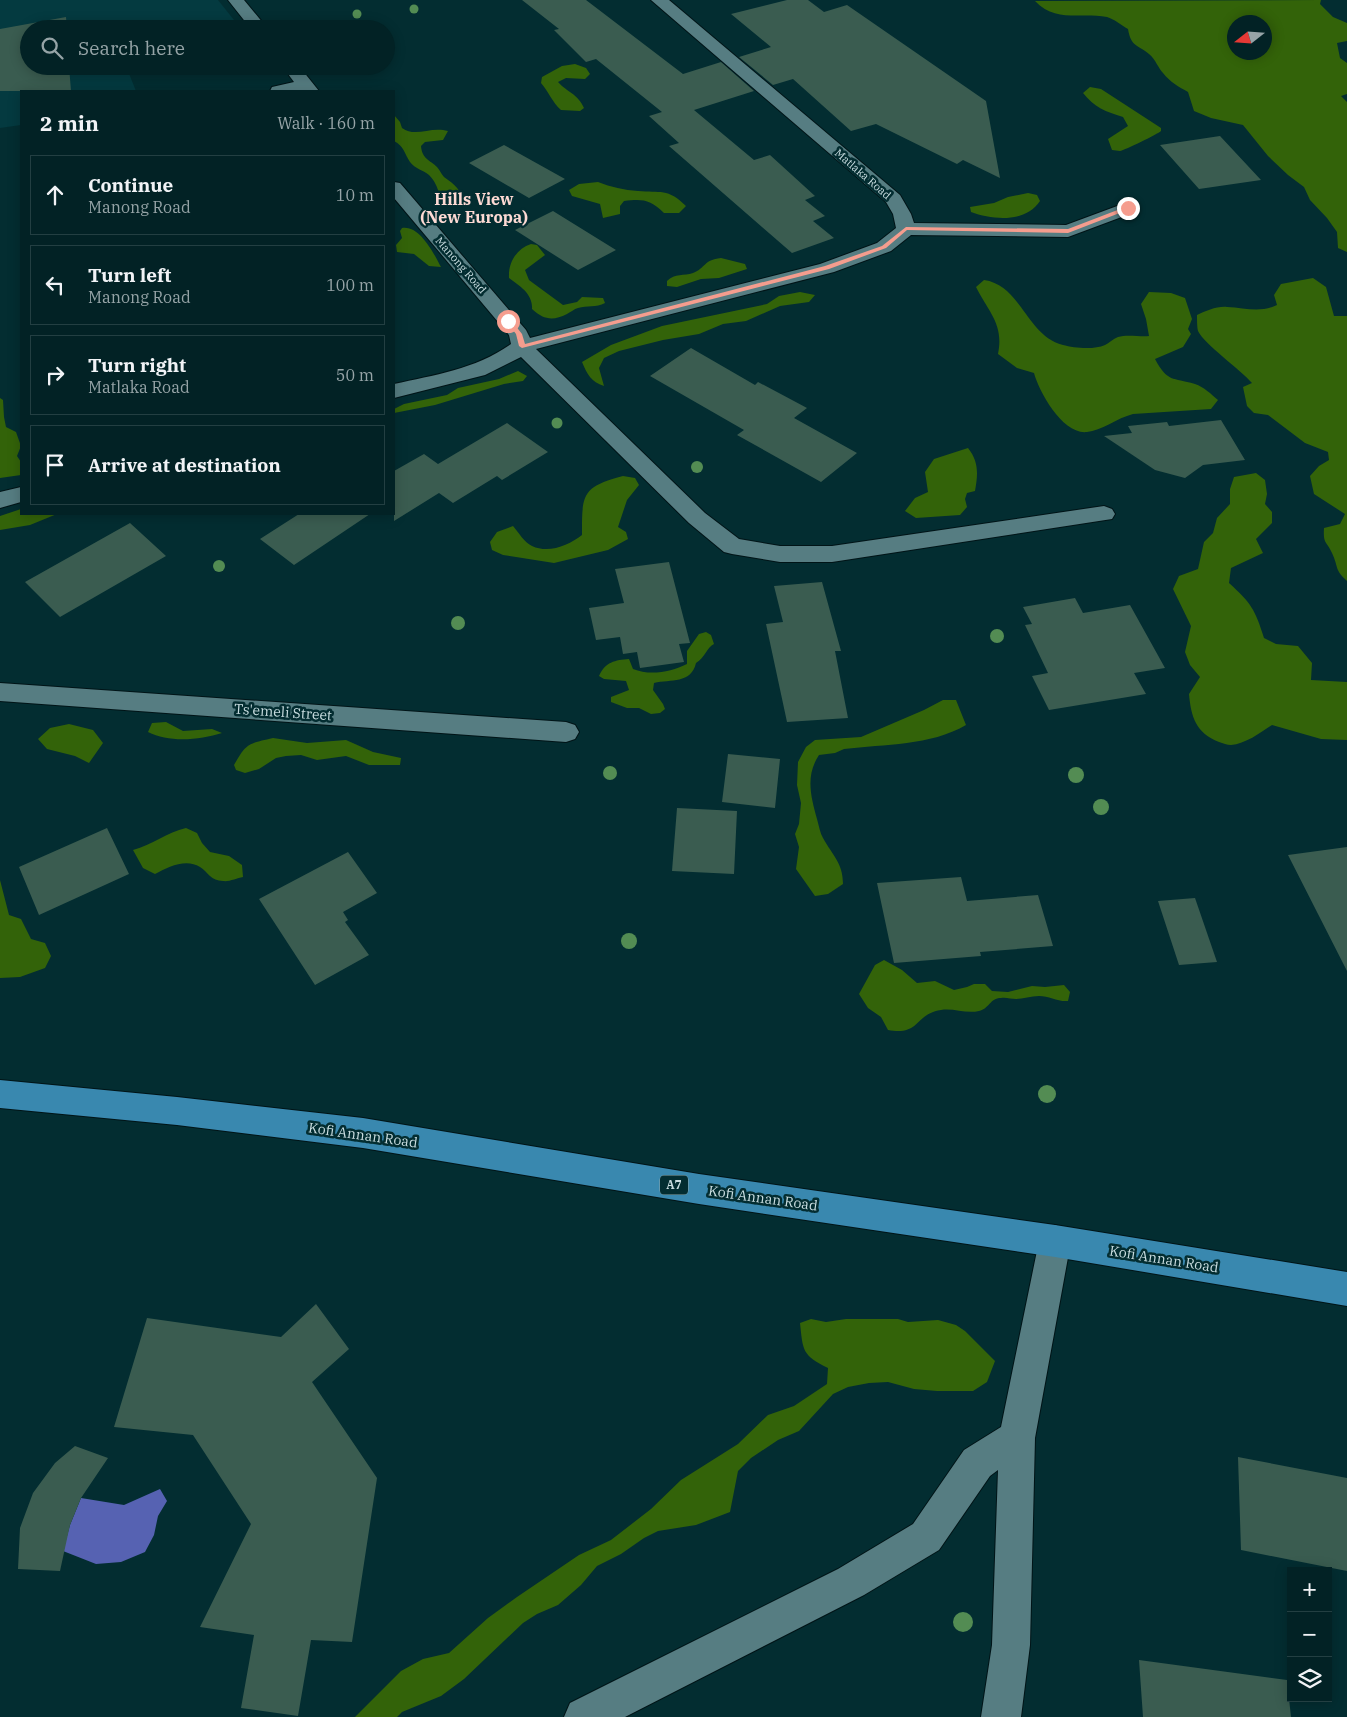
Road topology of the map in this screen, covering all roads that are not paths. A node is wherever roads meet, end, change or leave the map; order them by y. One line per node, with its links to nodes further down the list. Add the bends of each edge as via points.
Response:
1 (236, 0): 3 (street)
2 (659, 0): 9 (street, Matlaka Road, via 892,199 902,214)
3 (253, 20)
4 (297, 75): 5 (street)
5 (308, 88): 6 (street)
6 (288, 90)
7 (395, 188): 10 (street, Manong Road, via 519,334)
8 (1128, 208): 9 (street, via 1068,231)
9 (906, 229): 10 (street, via 884,247 827,268)
10 (522, 346): 11 (street, via 508,358 472,372); 14 (street, Manong Road, via 697,518 732,546 780,554 832,554)
11 (395, 391)
12 (20, 494): 13 (street)
13 (0, 500)
14 (1104, 514)
15 (0, 692): 16 (street, Ts'emeli Street)
16 (566, 732)
17 (0, 1094): 18 (main road, Kofi Annan Road / A7, via 363,1133 699,1189)
18 (1055, 1241): 19 (main road, Kofi Annan Road / A7); 20 (street)
19 (1347, 1289)
20 (1017, 1438): 21 (street, via 977,1463 926,1537 851,1582); 22 (street, via 1011,1645)
21 (584, 1717)
22 (1001, 1717)

